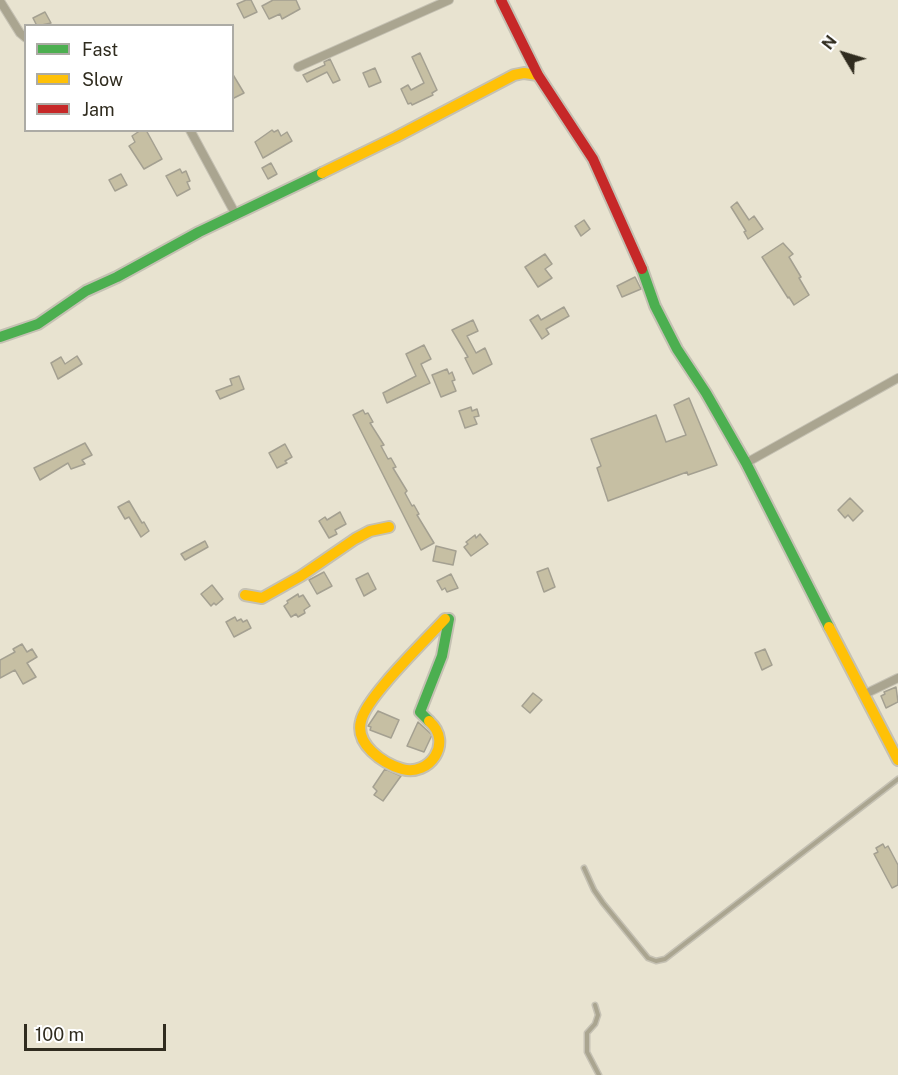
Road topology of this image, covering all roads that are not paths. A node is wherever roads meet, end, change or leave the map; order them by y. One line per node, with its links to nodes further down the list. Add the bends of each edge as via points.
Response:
1 (449, 0): 5 (street)
2 (501, 0): 6 (street)
3 (0, 1): 4 (street)
4 (24, 36)
5 (298, 67)
6 (538, 75): 8 (street, via 514,75); 11 (street, via 593,159 638,257 655,306)
7 (191, 132): 8 (street)
8 (236, 215): 9 (street, via 86,291 38,324)
9 (0, 337)
10 (898, 378): 11 (street)
11 (746, 463): 16 (street)
12 (389, 527): 13 (street, via 370,531 262,598)
13 (245, 595)
14 (447, 619): 14 (street, via 363,714 361,737 367,747 403,770 421,768 438,749 439,731 420,712 447,643)
15 (898, 678): 16 (street)
16 (865, 694): 17 (street)
17 (898, 760)
18 (898, 779): 19 (lane, via 665,959 648,958 603,903)
19 (584, 867)
20 (595, 1005): 21 (lane, via 598,1015 587,1033 587,1052)
21 (599, 1075)

